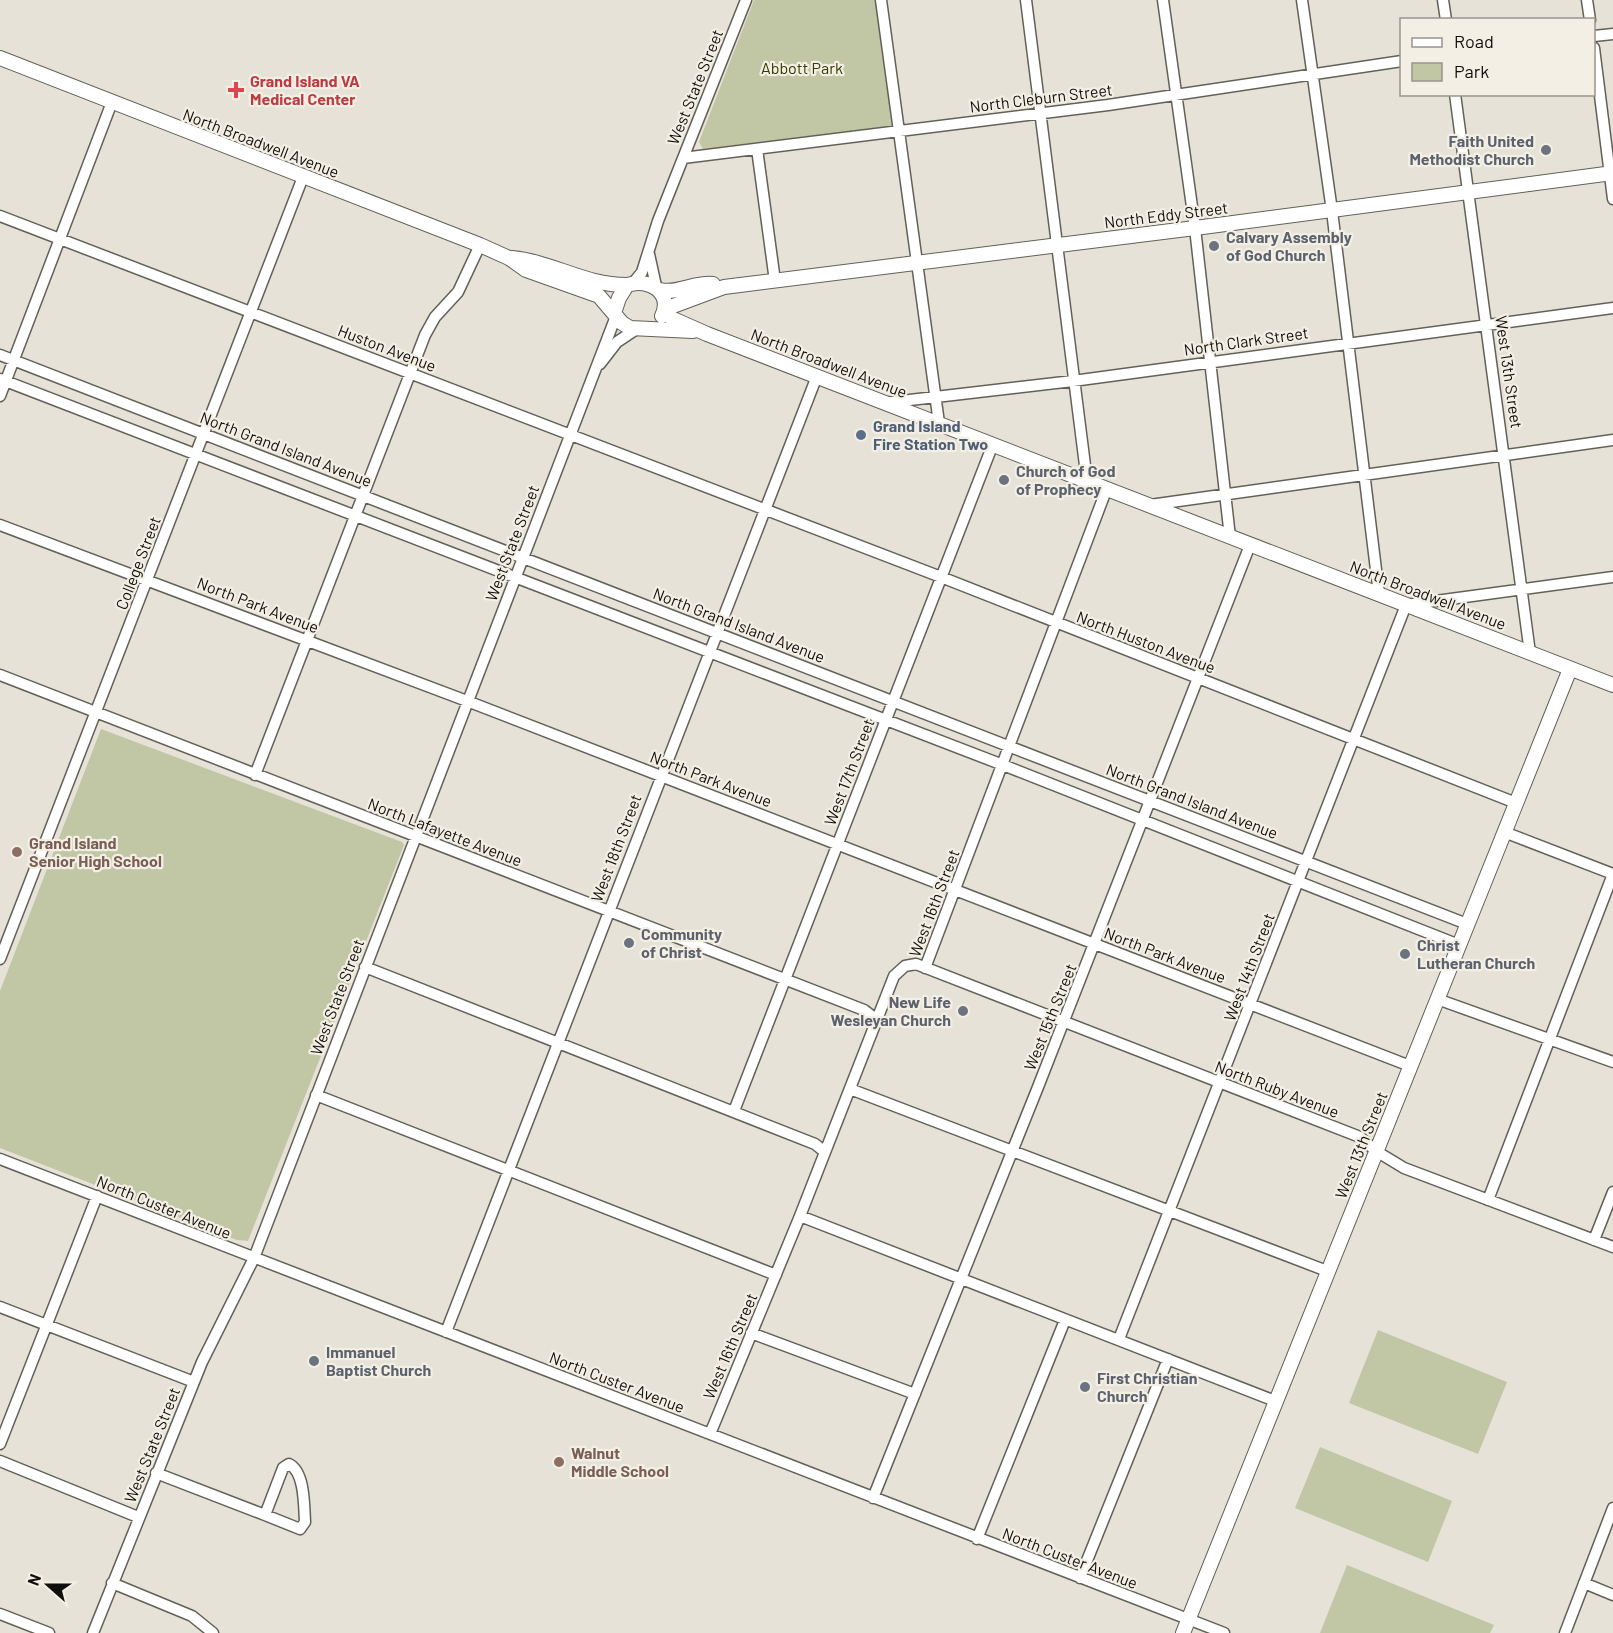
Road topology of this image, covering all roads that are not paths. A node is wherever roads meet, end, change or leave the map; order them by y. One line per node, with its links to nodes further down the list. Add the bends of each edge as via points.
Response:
1 (746, 0): 22 (street, West State Street)
2 (881, 0): 20 (street)
3 (1026, 0): 19 (street)
4 (1163, 0): 16 (street)
5 (1302, 0): 15 (street)
6 (1443, 0): 8 (street)
7 (1587, 0): 9 (street)
8 (1446, 18)
9 (1590, 18)
10 (1613, 34): 11 (street)
11 (1595, 36)
12 (0, 58): 18 (main road, North Broadwell Avenue)
13 (1400, 61): 15 (street, North Cleburn Street)
14 (1595, 62): 23 (street)
15 (1312, 74): 16 (street, North Cleburn Street); 27 (street)
16 (1177, 95): 19 (street, North Cleburn Street); 29 (street)
17 (1455, 96): 25 (street, West 13th Street)
18 (112, 102): 24 (main road, North Broadwell Avenue); 30 (street)
19 (1042, 113): 20 (street, North Cleburn Street); 32 (street)
20 (900, 131): 21 (street, North Cleburn Street); 35 (street)
21 (757, 148): 22 (street, North Cleburn Street); 36 (street)
22 (683, 158): 33 (street, West State Street)
23 (1611, 173): 25 (main road, North Eddy Street); 26 (street)
24 (303, 177): 31 (main road, North Broadwell Avenue); 42 (street, College Street)
25 (1468, 193): 27 (main road, North Eddy Street); 44 (street, West 13th Street)
26 (1613, 199)
27 (1332, 211): 29 (main road, North Eddy Street); 47 (street)
28 (0, 216): 30 (street, Huston Avenue)
29 (1196, 228): 32 (main road, North Eddy Street); 50 (street)
30 (60, 239): 42 (street, Huston Avenue); 49 (street)
31 (480, 245): 34 (main road, North Broadwell Avenue); 52 (street, via 458,292 429,326)
32 (1058, 246): 35 (main road, North Eddy Street); 55 (street)
33 (649, 254): 37 (street, West State Street, via 639,277); 39 (street, West State Street)
34 (509, 258): 37 (main road, North Broadwell Avenue, via 529,260 596,283); 43 (main road, North Broadwell Avenue, via 526,270 599,296)
35 (917, 264): 36 (main road, North Eddy Street); 57 (street)
36 (775, 281): 38 (main road, North Eddy Street)
37 (630, 284): 39 (main road); 43 (main road, via 619,298)
38 (724, 286): 39 (main road, North Eddy Street, via 709,283 675,292); 41 (main road, North Eddy Street)
39 (658, 288): 41 (main road)
40 (1613, 308): 44 (street, North Clark Street)
41 (664, 311): 45 (main road, via 656,323); 46 (main road, North Broadwell Avenue)
42 (251, 312): 52 (street, Huston Avenue); 60 (street, College Street)
43 (615, 315): 45 (main road, via 622,323); 51 (street, West State Street)
44 (1486, 325): 47 (street, North Clark Street); 65 (street, West 13th Street)
45 (641, 330): 46 (main road, North Broadwell Avenue); 51 (street, West State Street, via 617,342)
46 (707, 334): 53 (main road, North Broadwell Avenue)
47 (1348, 342): 50 (street, North Clark Street); 66 (street)
48 (0, 355): 49 (street, North Grand Island Avenue)
49 (14, 360): 54 (street); 60 (street, North Grand Island Avenue)
50 (1210, 361): 55 (street, North Clark Street); 70 (street)
51 (598, 367): 61 (street, West State Street)
52 (410, 373): 61 (street, Huston Avenue); 69 (street)
53 (817, 376): 58 (main road, North Broadwell Avenue); 72 (street, West 18th Street)
54 (3, 380): 56 (street); 64 (street)
55 (1073, 381): 57 (street, North Clark Street); 67 (street)
56 (0, 396)
57 (935, 396): 58 (street, North Clark Street); 59 (street)
58 (884, 403): 59 (main road, North Broadwell Avenue)
59 (939, 423): 63 (main road, North Broadwell Avenue)
60 (204, 434): 64 (street, College Street); 69 (street, North Grand Island Avenue)
61 (571, 434): 72 (street, Huston Avenue); 77 (street, West State Street)
62 (1613, 440): 65 (street)
63 (993, 444): 67 (main road, North Broadwell Avenue); 79 (street, West 17th Street)
64 (196, 454): 73 (street); 81 (street, College Street)
65 (1504, 456): 66 (street); 82 (street, West 13th Street)
66 (1364, 475): 70 (street); 83 (street)
67 (1087, 481): 68 (main road, North Broadwell Avenue)
68 (1107, 488): 71 (main road, North Broadwell Avenue); 85 (street, West 16th Street)
69 (363, 494): 73 (street); 77 (street, North Grand Island Avenue)
70 (1225, 494): 71 (street); 75 (street)
71 (1149, 505): 75 (main road, North Broadwell Avenue)
72 (764, 509): 79 (street, North Huston Avenue); 86 (street, West 18th Street)
73 (355, 515): 78 (street); 87 (street)
74 (0, 525): 81 (street, North Park Avenue)
75 (1230, 537): 76 (main road, North Broadwell Avenue)
76 (1250, 545): 83 (main road, North Broadwell Avenue); 92 (street, West 15th Street)
77 (523, 557): 78 (street, West State Street); 86 (street, North Grand Island Avenue)
78 (514, 577): 88 (street); 94 (street, West State Street)
79 (941, 577): 85 (street, North Huston Avenue); 95 (street, West 17th Street)
80 (1613, 577): 82 (street)
81 (148, 579): 87 (street, North Park Avenue); 96 (street, College Street)
82 (1522, 590): 84 (street); 89 (street, West 13th Street)
83 (1379, 594): 84 (main road, North Broadwell Avenue)
84 (1406, 605): 89 (main road, North Broadwell Avenue); 98 (street, West 14th Street)
85 (1057, 623): 92 (street, North Huston Avenue); 99 (street, West 16th Street)
86 (716, 633): 88 (street, West 18th Street); 95 (street, North Grand Island Avenue)
87 (307, 640): 94 (street, North Park Avenue); 101 (street)
88 (708, 652): 97 (street); 102 (street, West 18th Street)
89 (1530, 653): 90 (main road, North Broadwell Avenue)
90 (1570, 669): 93 (main road, North Broadwell Avenue); 104 (main road, West 13th Street)
91 (0, 675): 96 (street, North Lafayette Avenue)
92 (1199, 679): 98 (street, North Huston Avenue); 103 (street, West 15th Street)
93 (1613, 685)
94 (467, 701): 102 (street, North Park Avenue); 107 (street, West State Street)
95 (892, 701): 97 (street, West 17th Street); 99 (street, North Grand Island Avenue)
96 (96, 712): 101 (street, North Lafayette Avenue); 117 (street, College Street)
97 (885, 720): 100 (street); 108 (street, West 17th Street)
98 (1353, 739): 104 (street, North Huston Avenue); 109 (street, West 14th Street)
99 (1010, 747): 100 (street, West 16th Street); 103 (street, North Grand Island Avenue)
100 (1003, 765): 105 (street); 112 (street, West 16th Street)
101 (255, 775): 107 (street, North Lafayette Avenue)
102 (660, 776): 108 (street, North Park Avenue); 113 (street, West 18th Street)
103 (1151, 801): 105 (street, West 15th Street); 109 (street, North Grand Island Avenue)
104 (1516, 803): 106 (main road, West 13th Street)
105 (1143, 820): 111 (street); 115 (street, West 15th Street)
106 (1504, 832): 110 (street); 114 (main road, West 13th Street)
107 (415, 837): 113 (street, North Lafayette Avenue); 118 (street, West State Street)
108 (837, 844): 112 (street, North Park Avenue); 120 (street, West 17th Street)
109 (1306, 861): 111 (street, West 14th Street); 114 (street, North Grand Island Avenue)
110 (1613, 874): 125 (street)
111 (1298, 881): 116 (street); 122 (street, West 14th Street)
112 (955, 890): 115 (street, North Park Avenue); 119 (street, West 16th Street)
113 (608, 910): 120 (street, North Lafayette Avenue); 126 (street, West 18th Street)
114 (1467, 924): 116 (main road, West 13th Street)
115 (1095, 944): 122 (street, North Park Avenue); 124 (street, West 15th Street)
116 (1459, 945): 121 (main road, West 13th Street)
117 (0, 959)
118 (365, 968): 126 (street); 131 (street, West State Street)
119 (925, 968): 123 (street, West 16th Street, via 916,964 905,966 894,976); 124 (street, North Ruby Avenue)
120 (784, 979): 123 (street, North Lafayette Avenue, via 864,1010); 132 (street, West 17th Street)
121 (1437, 999): 125 (street); 128 (main road, West 13th Street)
122 (1251, 1004): 128 (street, North Park Avenue); 129 (street, West 14th Street)
123 (877, 1020): 130 (street, West 16th Street)
124 (1064, 1022): 129 (street, North Ruby Avenue); 133 (street, West 15th Street)
125 (1550, 1037): 127 (street); 140 (street)
126 (558, 1042): 132 (street); 137 (street, West 18th Street)
127 (1613, 1062)
128 (1410, 1066): 134 (main road, West 13th Street)
129 (1220, 1083): 134 (street, North Ruby Avenue, via 1360,1137); 141 (street, West 14th Street)
130 (850, 1089): 133 (street); 135 (street, West 16th Street)
131 (316, 1095): 137 (street); 145 (street, West State Street)
132 (734, 1111): 135 (street, via 815,1144)
133 (1013, 1151): 141 (street); 148 (street, West 15th Street)
134 (1376, 1151): 140 (street, North Ruby Avenue, via 1404,1168); 146 (main road, West 13th Street)
135 (825, 1152): 142 (street, West 16th Street)
136 (0, 1159): 139 (street, North Custer Avenue)
137 (508, 1170): 147 (street); 152 (street, West 18th Street)
138 (1613, 1192): 143 (street)
139 (98, 1196): 145 (street, North Custer Avenue); 151 (street)
140 (1488, 1200): 143 (street, North Ruby Avenue)
141 (1170, 1211): 146 (street); 154 (street, West 14th Street)
142 (800, 1216): 147 (street, West 16th Street); 148 (street)
143 (1594, 1240): 144 (street, North Ruby Avenue)
144 (1613, 1247)
145 (254, 1258): 152 (street, North Custer Avenue); 156 (street, West State Street)
146 (1328, 1271): 158 (main road, West 13th Street)
147 (776, 1275): 153 (street, West 16th Street)
148 (961, 1279): 150 (street); 157 (street, West 15th Street)
149 (0, 1307): 151 (street)
150 (1065, 1320): 154 (street); 167 (street)
151 (47, 1325): 156 (street); 160 (street)
152 (446, 1332): 159 (street, North Custer Avenue)
153 (751, 1333): 157 (street); 159 (street, West 16th Street)
154 (1119, 1339): 155 (street)
155 (1168, 1359): 158 (street); 168 (street)
156 (194, 1382): 162 (street, West State Street)
157 (915, 1394): 163 (street, West 15th Street)
158 (1275, 1401): 173 (main road, West 13th Street)
159 (710, 1434): 163 (street, North Custer Avenue)
160 (0, 1444)
161 (0, 1461): 166 (street)
162 (156, 1473): 165 (street); 166 (street, West State Street)
163 (873, 1498): 167 (street, North Custer Avenue)
164 (1613, 1508): 170 (street)
165 (265, 1515): 165 (street, via 300,1529 305,1522 295,1467 289,1464 283,1468)
166 (138, 1517): 169 (street, West State Street)
167 (977, 1539): 168 (street, North Custer Avenue)
168 (1080, 1578): 173 (street, North Custer Avenue)
169 (112, 1583): 175 (street, West State Street); 176 (street, via 184,1612)
170 (1584, 1583): 171 (street); 179 (street)
171 (1613, 1595)
172 (0, 1614): 174 (street)
173 (1188, 1619): 177 (main road, West 13th Street); 178 (street, North Custer Avenue)
174 (49, 1633)
175 (93, 1633)
176 (213, 1633)
177 (1183, 1633)
178 (1224, 1633)
179 (1565, 1633)

